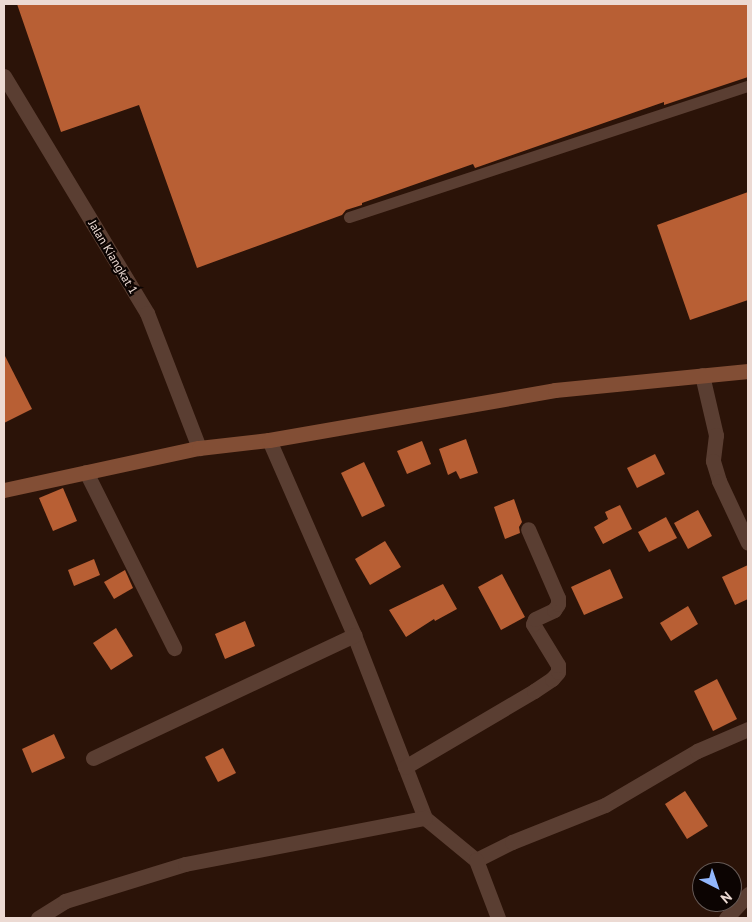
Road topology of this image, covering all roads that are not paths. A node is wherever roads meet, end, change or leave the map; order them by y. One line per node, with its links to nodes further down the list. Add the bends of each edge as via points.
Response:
1 (4, 76): 7 (street, Jalan Kiangkat 1, via 147,314)
2 (748, 86): 3 (lane)
3 (349, 217)
4 (748, 371): 5 (street)
5 (702, 375): 6 (street, via 555,390); 11 (street, via 716,435 712,461)
6 (269, 440): 7 (street); 12 (street)
7 (199, 448): 8 (street)
8 (86, 472): 9 (street); 13 (street)
9 (4, 490)
10 (528, 529): 16 (street, via 558,598 554,610 535,619 533,624 558,665 558,672 534,691)
11 (748, 543)
12 (354, 635): 15 (street); 16 (street)
13 (174, 648)
14 (748, 729): 18 (street, via 697,751 605,805)
15 (93, 758)
16 (405, 766): 17 (street)
17 (425, 818): 18 (street); 20 (street, via 185,864 65,901)
18 (476, 860): 21 (street)
19 (748, 894): 22 (street)
20 (38, 918)
21 (498, 918)
22 (726, 918)

